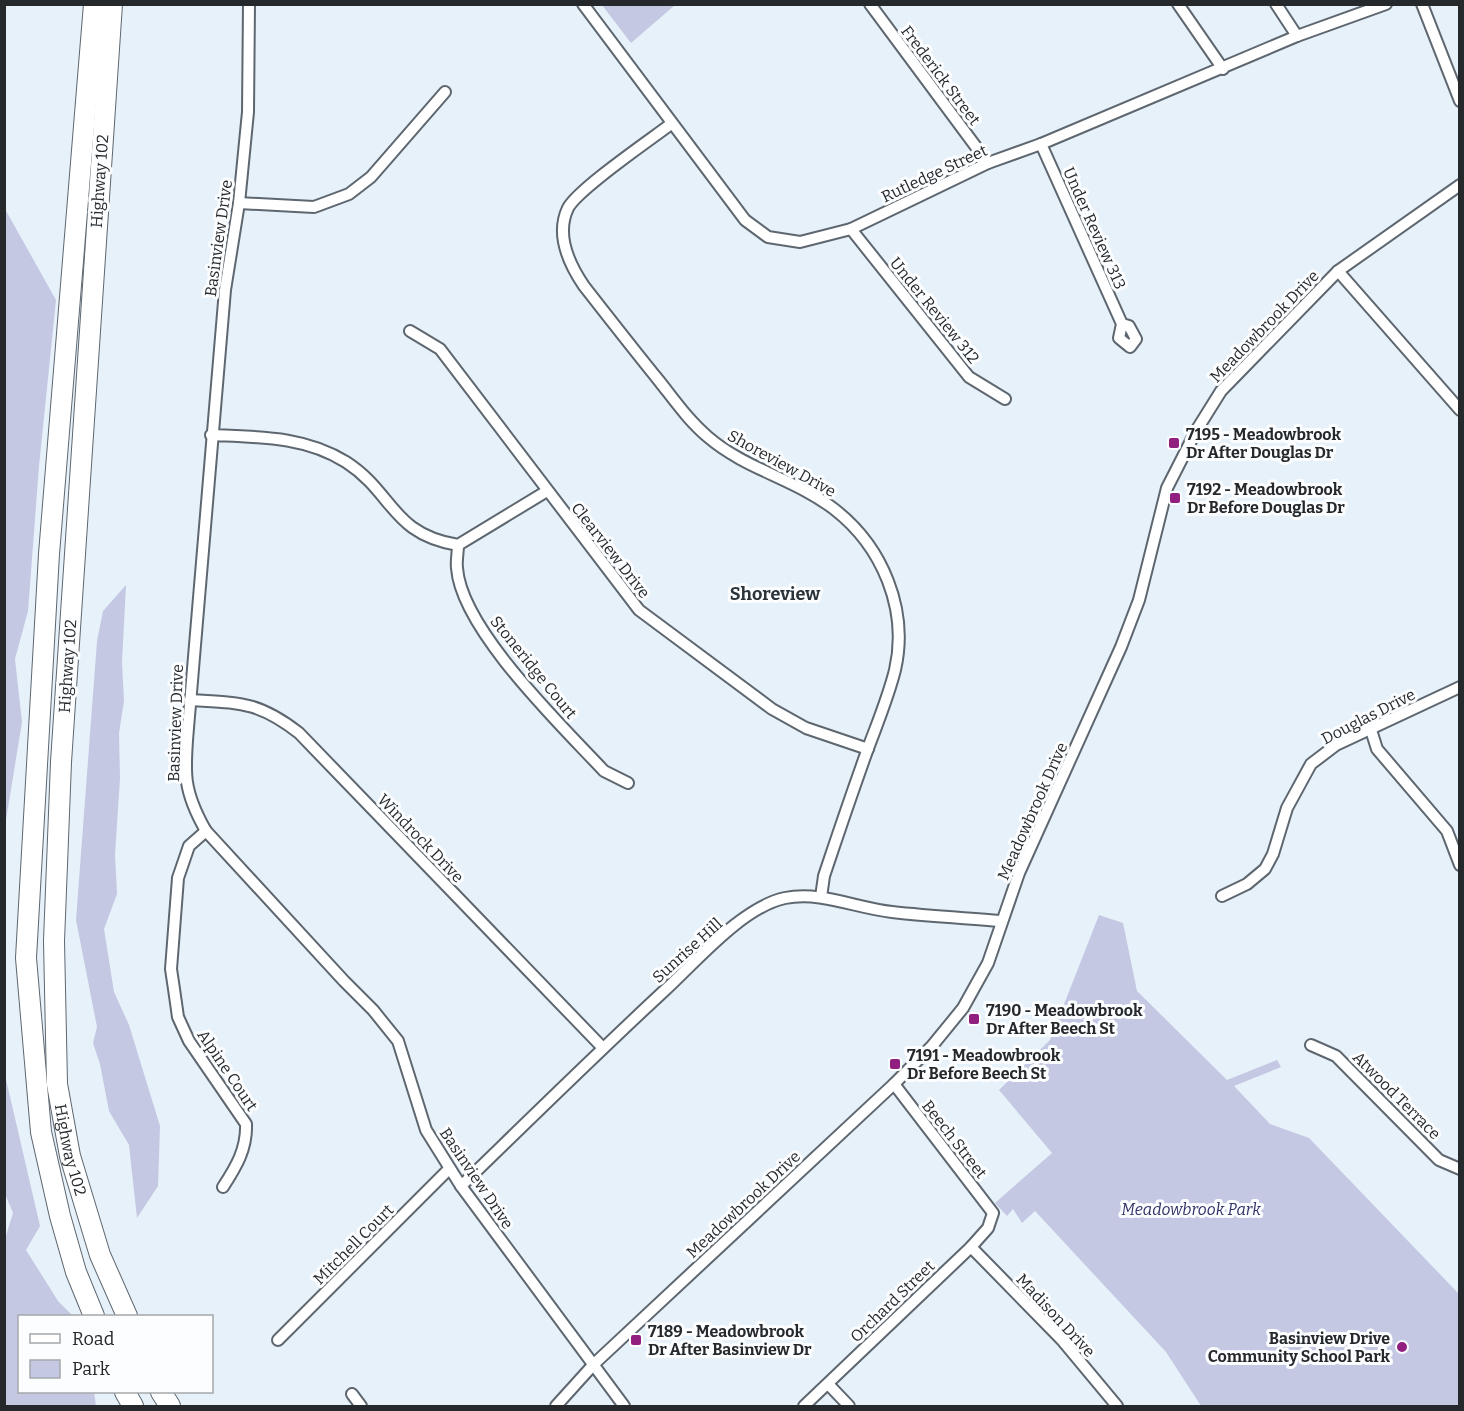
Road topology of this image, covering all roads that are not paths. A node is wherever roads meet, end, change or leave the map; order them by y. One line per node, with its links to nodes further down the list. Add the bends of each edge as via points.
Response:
1 (94, 4): 47 (highway, Highway 102, via 49,554 26,958 41,1132 60,1216)
2 (112, 4): 48 (highway, Highway 102, via 61,762 54,941 57,1084 70,1156 100,1255)
3 (249, 4): 18 (street, Basinview Drive, via 248,112)
4 (583, 4): 14 (street, Rutledge Street)
5 (870, 4): 16 (street, Frederick Street)
6 (1178, 4): 11 (street)
7 (1276, 4): 10 (street)
8 (1386, 4): 10 (street, Rutledge Street)
9 (1422, 4): 13 (street)
10 (1297, 36): 11 (street, Rutledge Street)
11 (1223, 69): 15 (street, Rutledge Street)
12 (445, 92): 18 (street, via 371,177 349,194 314,207)
13 (1460, 101)
14 (671, 124): 19 (street, Rutledge Street, via 745,220 768,237 800,243); 31 (street, Shoreview Drive, via 584,191 568,208 563,228 565,246 572,268 584,285 686,415 726,451 833,508 859,532 882,564 898,635 896,667)
15 (1041, 144): 16 (street, Rutledge Street); 21 (street, Under Review 313)
16 (988, 163): 19 (street, Rutledge Street)
17 (1460, 185): 20 (street, Meadowbrook Drive)
18 (239, 203): 25 (street, Basinview Drive, via 225,290)
19 (851, 230): 23 (street, Under Review 312, via 969,377)
20 (1338, 271): 24 (street); 37 (street, Meadowbrook Drive, via 1221,391 1191,441 1167,488 1139,600 1121,647)
21 (1122, 324)
22 (410, 331): 26 (street, Clearview Drive, via 440,349)
23 (1005, 399)
24 (1460, 410)
25 (212, 435): 27 (street, via 289,440 327,451 360,473 418,534); 29 (street, Basinview Drive)
26 (547, 491): 27 (street); 31 (street, Clearview Drive, via 639,610 772,709 806,728)
27 (458, 545): 32 (street, Stoneridge Court, via 461,587 472,615 493,646 604,771)
28 (1460, 687): 30 (street, Douglas Drive)
29 (190, 700): 33 (street, Basinview Drive, via 185,780 190,803); 39 (street, Windrock Drive, via 259,707 298,733)
30 (1371, 730): 34 (street, via 1377,748 1447,831); 35 (street, Douglas Drive, via 1336,745 1311,764 1287,808 1265,869)
31 (868, 749): 36 (street, Shoreview Drive, via 824,876)
32 (628, 783)
33 (206, 831): 41 (street, Basinview Drive, via 398,1041 426,1130); 44 (street, Alpine Court, via 189,846 180,870 171,969 178,1017 189,1041 246,1124 247,1139 240,1160)
34 (1460, 865)
35 (1222, 896)
36 (821, 897): 37 (street, Sunrise Hill, via 891,912); 39 (street, Sunrise Hill, via 783,898 761,905)
37 (1000, 921): 40 (street, Meadowbrook Drive, via 987,963 963,1008)
38 (1311, 1045): 42 (street, Atwood Terrace, via 1336,1056 1439,1160)
39 (603, 1048): 43 (street, Sunrise Hill)
40 (894, 1084): 45 (street, Beech Street); 50 (street, Meadowbrook Drive)
41 (449, 1169): 43 (street, Basinview Drive); 49 (street, Mitchell Court)
42 (1460, 1169)
43 (461, 1186): 50 (street, Basinview Drive)
44 (224, 1187)
45 (993, 1213): 46 (street, Orchard Street, via 988,1228)
46 (971, 1247): 51 (street, Orchard Street); 62 (street, Madison Drive, via 1062,1340)
47 (93, 1315)
48 (127, 1315)
49 (278, 1340)
50 (594, 1364): 58 (street, Meadowbrook Drive); 59 (street, Basinview Drive)
51 (828, 1384): 60 (street, Orchard Street); 61 (street)
52 (126, 1393): 55 (highway)
53 (162, 1393): 56 (highway)
54 (352, 1394): 57 (street)
55 (133, 1407)
56 (170, 1407)
57 (361, 1407)
58 (556, 1407)
59 (624, 1407)
60 (804, 1407)
61 (849, 1407)
62 (1117, 1407)

